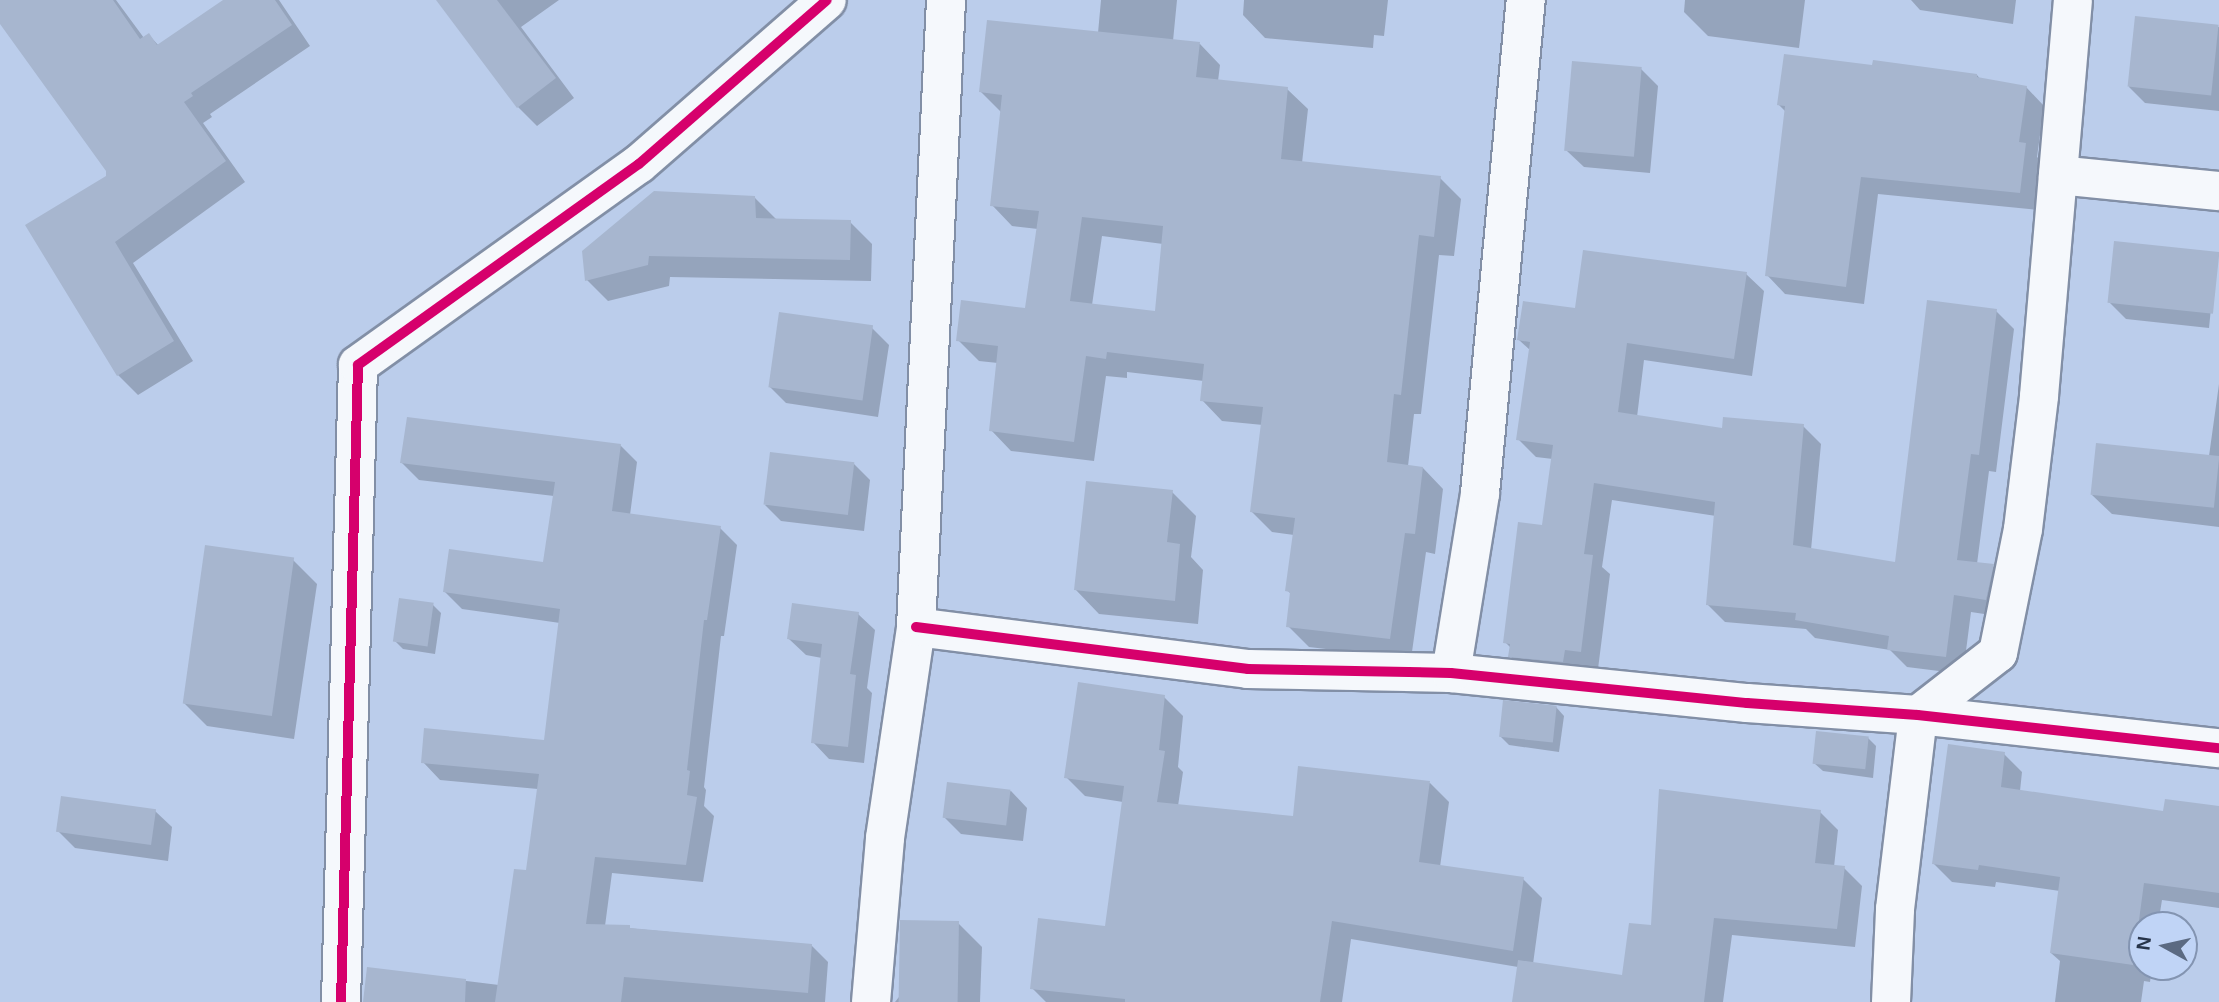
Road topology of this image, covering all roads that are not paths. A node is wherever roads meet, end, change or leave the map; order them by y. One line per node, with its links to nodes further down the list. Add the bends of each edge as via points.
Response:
1 (827, 0): 11 (street, via 639,164 358,365)
2 (946, 0): 7 (street)
3 (1526, 0): 8 (street, via 1480,493)
4 (2073, 0): 5 (street)
5 (2058, 175): 6 (street); 9 (street, via 2023,529 1997,653)
6 (2219, 191)
7 (916, 627): 8 (street, via 1248,669); 12 (street, via 885,838)
8 (1451, 673): 9 (street)
9 (1918, 715): 10 (street); 13 (street, via 1895,909)
10 (2219, 748)
11 (341, 1002)
12 (871, 1002)
13 (1891, 1002)

